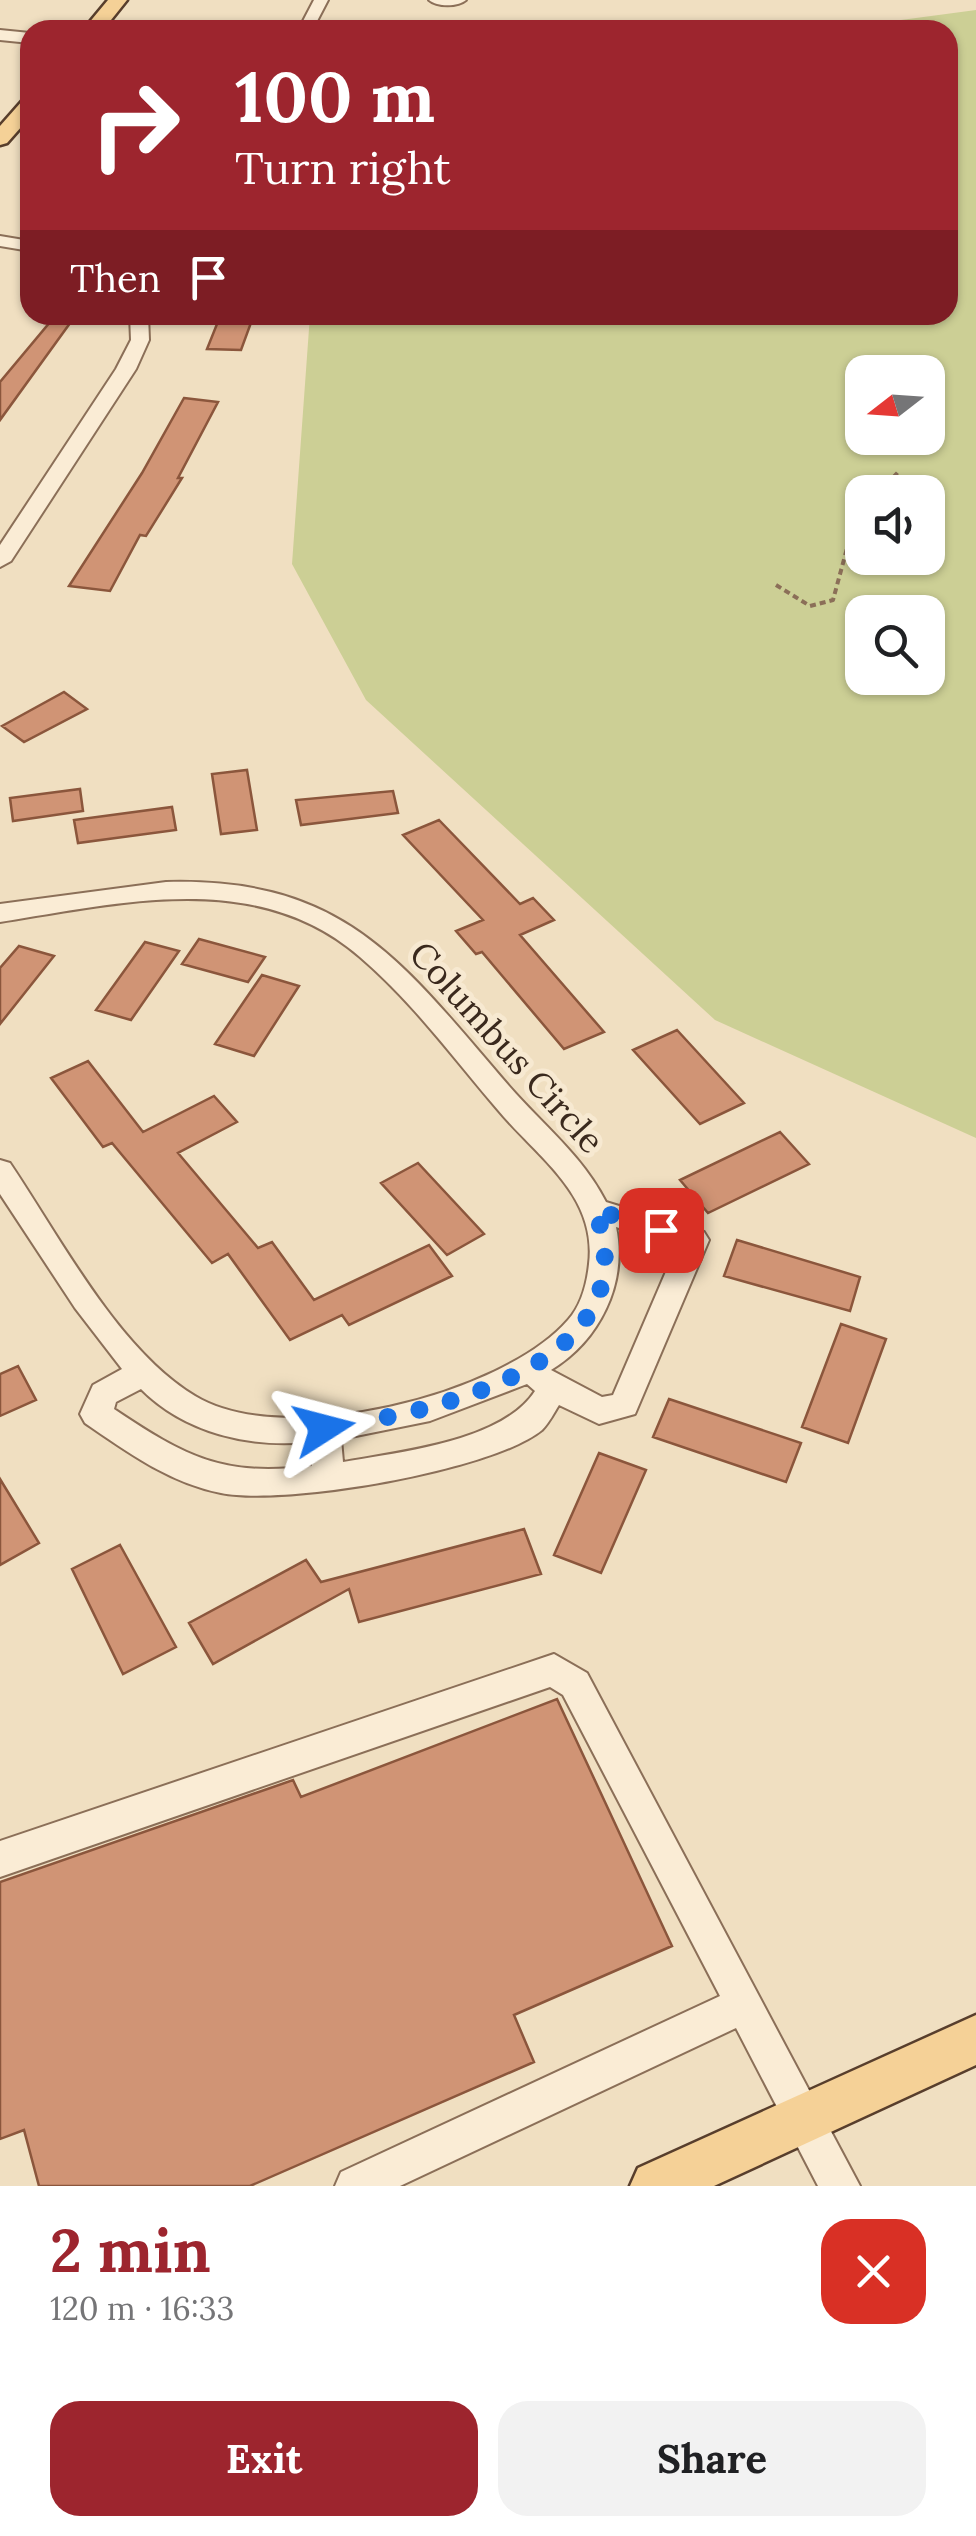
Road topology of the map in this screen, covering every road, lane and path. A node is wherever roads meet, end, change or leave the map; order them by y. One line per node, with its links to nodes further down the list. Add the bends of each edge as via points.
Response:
1 (118, 0): 4 (main road)
2 (436, 0): 3 (street)
3 (459, 0)
4 (101, 20)
5 (20, 116): 6 (main road)
6 (0, 139)
7 (139, 325): 11 (street, via 126,369)
8 (899, 471): 9 (path)
9 (895, 475)
10 (845, 555): 12 (path, via 826,606 805,606)
11 (0, 561)
12 (776, 585)
13 (0, 913): 15 (street, Columbus Circle, via 222,891 322,917 371,953 433,1017 565,1161)
14 (0, 1171): 17 (street, Columbus Circle)
15 (595, 1210): 16 (street, Columbus Circle, via 604,1247 592,1308 563,1346); 18 (street, via 694,1240 624,1405 599,1411)
16 (525, 1371): 18 (street); 19 (street, Columbus Circle, via 458,1399)
17 (144, 1373): 19 (street, Columbus Circle, via 183,1406 219,1421 261,1430); 20 (street, via 104,1394 96,1414 168,1462 237,1482)
18 (554, 1386): 20 (street, via 530,1421 480,1444)
19 (324, 1428): 20 (street)
20 (329, 1479)
21 (0, 1859): 22 (street, via 554,1670 576,1684)
22 (746, 2004): 24 (street); 25 (street)
23 (976, 2040): 24 (main road)
24 (806, 2118): 26 (main road); 27 (street)
25 (355, 2186)
26 (656, 2186)
27 (840, 2186)

